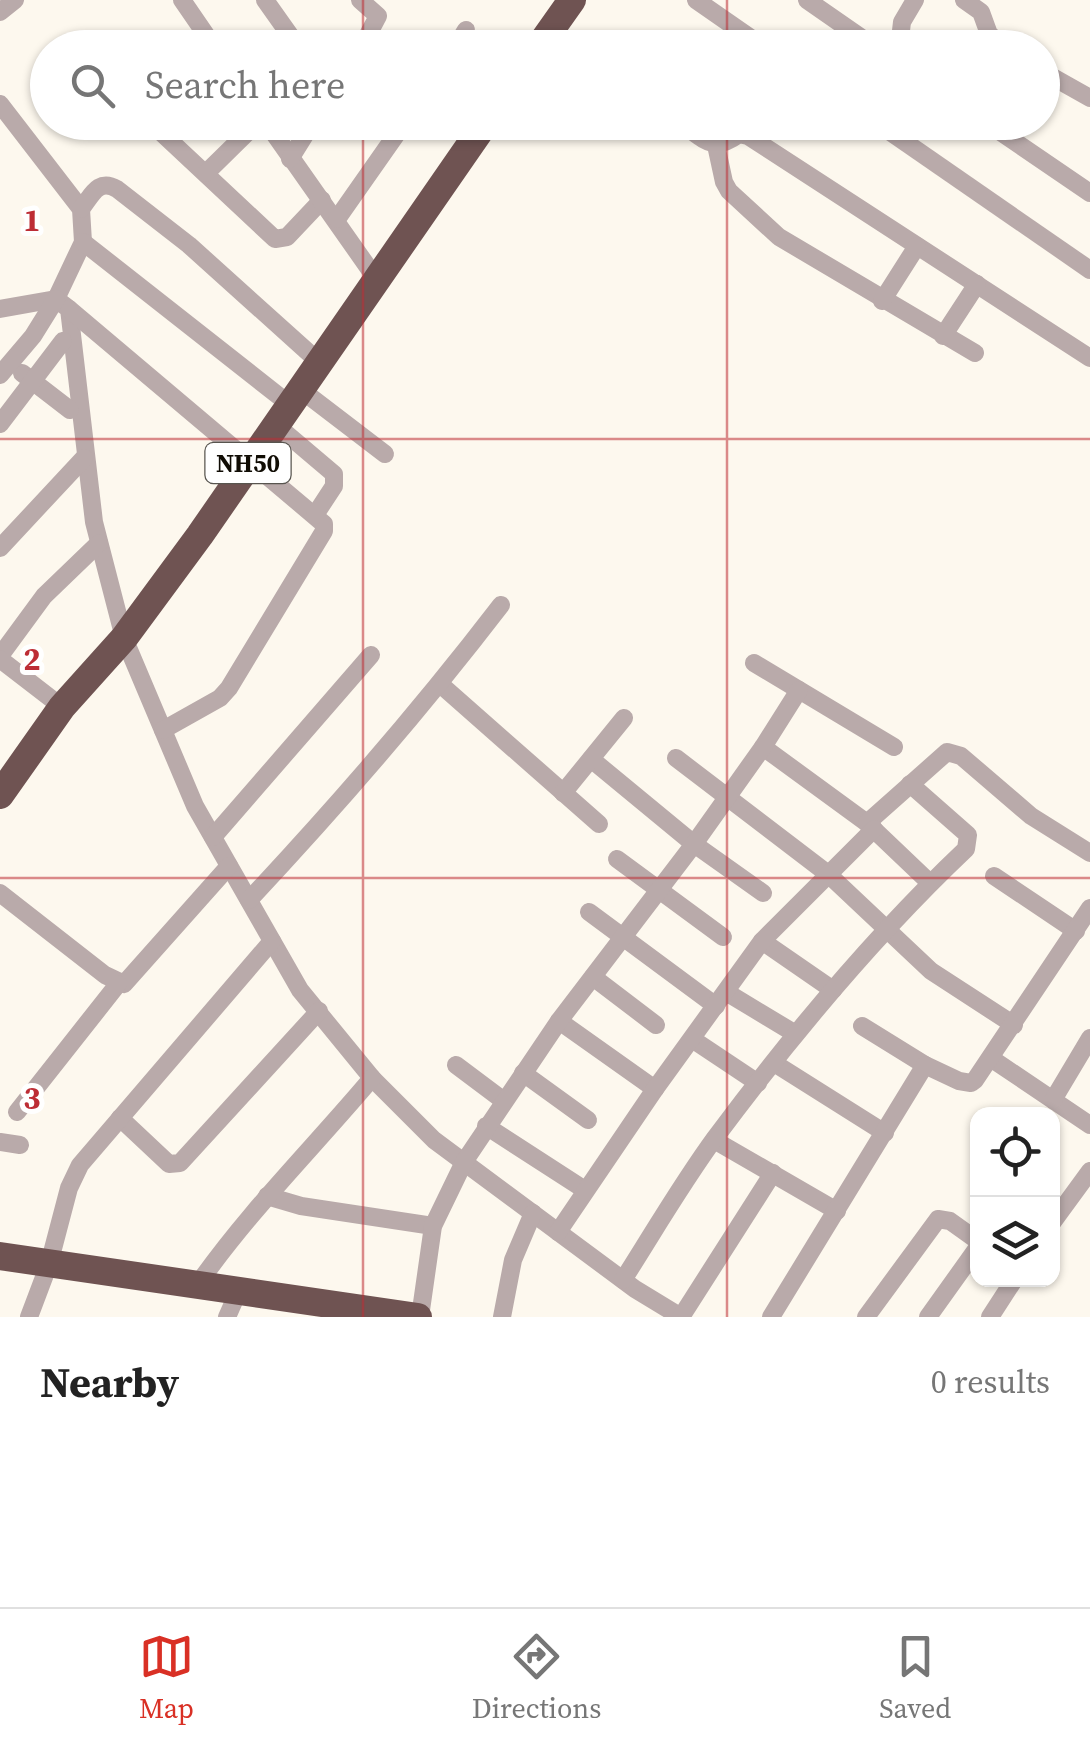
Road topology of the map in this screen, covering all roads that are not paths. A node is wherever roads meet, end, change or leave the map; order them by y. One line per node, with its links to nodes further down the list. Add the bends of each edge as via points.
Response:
1 (15, 0): 10 (street)
2 (182, 0): 11 (street)
3 (265, 0): 12 (street)
4 (360, 0): 13 (street, via 378,16)
5 (696, 0): 15 (street)
6 (807, 0): 16 (street)
7 (915, 0): 17 (street)
8 (964, 0): 18 (street, via 981,12)
9 (570, 1): 14 (highway)
10 (0, 12)
11 (202, 30)
12 (286, 30)
13 (371, 30)
14 (557, 30)
15 (739, 30)
16 (850, 30)
17 (901, 30)
18 (988, 30)
19 (1060, 81): 20 (street)
20 (1090, 98)
21 (0, 104): 38 (street)
22 (170, 140): 35 (street)
23 (242, 140): 35 (street)
24 (276, 140): 34 (street)
25 (302, 140): 34 (street)
26 (392, 140): 39 (street)
27 (474, 140): 43 (highway, NH50)
28 (708, 140): 33 (street)
29 (732, 140): 33 (street)
30 (754, 140): 41 (street)
31 (902, 140): 42 (street)
32 (1012, 140): 36 (street)
33 (716, 145): 45 (street, via 724,182 739,202 779,237)
34 (290, 158): 37 (street)
35 (206, 172): 37 (street, via 279,240)
36 (1090, 193)
37 (322, 200): 39 (street)
38 (80, 209): 40 (street); 52 (street, via 99,186 118,190 189,244)
39 (337, 219): 43 (street)
40 (83, 242): 46 (street); 55 (street)
41 (917, 246): 44 (street); 45 (street)
42 (1090, 270)
43 (377, 280): 52 (highway, NH50)
44 (977, 284): 48 (street); 51 (street)
45 (882, 301): 48 (street)
46 (62, 304): 47 (street); 53 (street); 59 (street); 60 (street)
47 (0, 309)
48 (943, 336): 50 (street)
49 (62, 341): 54 (street)
50 (974, 353)
51 (1090, 358)
52 (319, 362): 55 (highway, NH50)
53 (5, 369): 54 (street)
54 (31, 380): 56 (street); 57 (street)
55 (288, 406): 58 (street); 60 (highway, NH50); 61 (street, via 334,474)
56 (70, 410)
57 (0, 424)
58 (385, 454)
59 (84, 458): 62 (street); 63 (street)
60 (250, 459): 61 (street); 65 (highway, NH50)
61 (316, 514): 73 (street, via 324,532 236,680 220,698)
62 (99, 543): 65 (street); 67 (street, via 44,596)
63 (0, 548)
64 (501, 606): 69 (street)
65 (124, 638): 71 (highway, NH50); 73 (street)
66 (371, 655): 84 (street)
67 (0, 657): 71 (street)
68 (754, 663): 70 (street)
69 (440, 684): 80 (street); 95 (street)
70 (799, 690): 74 (street); 75 (street)
71 (62, 708): 79 (highway, NH50)
72 (624, 718): 77 (street)
73 (163, 730): 84 (street)
74 (763, 747): 81 (street); 83 (street)
75 (894, 747)
76 (676, 758): 81 (street)
77 (591, 759): 80 (street); 85 (street)
78 (910, 784): 83 (street); 86 (street, via 942,753 954,753 1019,808); 91 (street, via 969,840)
79 (0, 794)
80 (563, 794): 82 (street)
81 (726, 796): 85 (street); 89 (street)
82 (599, 824)
83 (870, 826): 89 (street); 91 (street)
84 (213, 837): 88 (street)
85 (694, 844): 92 (street); 94 (street)
86 (1090, 853)
87 (617, 859): 92 (street)
88 (230, 866): 95 (street); 105 (street, via 132,978)
89 (828, 874): 98 (street); 103 (street)
90 (994, 876): 99 (street)
91 (930, 883): 98 (street)
92 (658, 891): 100 (street); 101 (street)
93 (0, 893): 105 (street)
94 (763, 894)
95 (249, 900): 102 (street)
96 (1090, 908): 99 (street)
97 (588, 912): 101 (street)
98 (888, 930): 106 (street); 111 (street, via 931,971)
99 (1076, 931): 111 (street)
100 (722, 937)
101 (622, 938): 104 (street); 107 (street)
102 (272, 941): 108 (street); 127 (street)
103 (762, 941): 106 (street); 107 (street)
104 (593, 977): 109 (street); 110 (street)
105 (118, 984): 126 (street)
106 (834, 990): 113 (street)
107 (721, 999): 113 (street); 115 (street)
108 (319, 1011): 121 (street); 127 (street, via 180,1163 169,1164)
109 (559, 1021): 120 (street); 123 (street)
110 (656, 1024)
111 (1014, 1025): 116 (street)
112 (862, 1026): 119 (street)
113 (794, 1033): 117 (street)
114 (1090, 1038): 124 (street)
115 (692, 1039): 122 (street); 123 (street)
116 (992, 1059): 119 (street, via 971,1083); 124 (street)
117 (774, 1063): 122 (street); 131 (street)
118 (456, 1065): 125 (street)
119 (925, 1065): 131 (street)
120 (524, 1074): 125 (street); 128 (street)
121 (372, 1078): 135 (street); 139 (street)
122 (758, 1084): 132 (street)
123 (656, 1088): 138 (street)
124 (1053, 1100): 129 (street)
125 (504, 1101): 130 (street)
126 (17, 1112)
127 (120, 1118): 149 (street, via 80,1164)
128 (588, 1120)
129 (1090, 1125)
130 (486, 1126): 135 (street); 138 (street)
131 (885, 1133): 140 (street)
132 (714, 1140): 137 (street); 150 (street)
133 (0, 1142): 134 (street)
134 (20, 1145)
135 (464, 1162): 142 (street); 143 (street)
136 (1090, 1171): 141 (street)
137 (773, 1173): 140 (street); 158 (street)
138 (585, 1190): 144 (street)
139 (267, 1196): 143 (street); 151 (street)
140 (837, 1212): 159 (street)
141 (1060, 1212)
142 (532, 1213): 144 (street); 157 (street, via 513,1260)
143 (433, 1226): 156 (street)
144 (558, 1232): 150 (street)
145 (970, 1237): 160 (street, via 938,1219)
146 (0, 1256): 149 (highway)
147 (970, 1256): 161 (street)
148 (0, 1268): 149 (highway)
149 (47, 1270): 151 (highway); 153 (highway); 154 (street)
150 (622, 1280): 158 (street)
151 (198, 1284): 153 (highway)
152 (1009, 1287): 162 (street)
153 (234, 1304): 155 (highway); 156 (highway)
154 (30, 1317)
155 (326, 1317)
156 (419, 1317)
157 (502, 1317)
158 (681, 1317)
159 (771, 1317)
160 (866, 1317)
161 (928, 1317)
162 (990, 1317)

